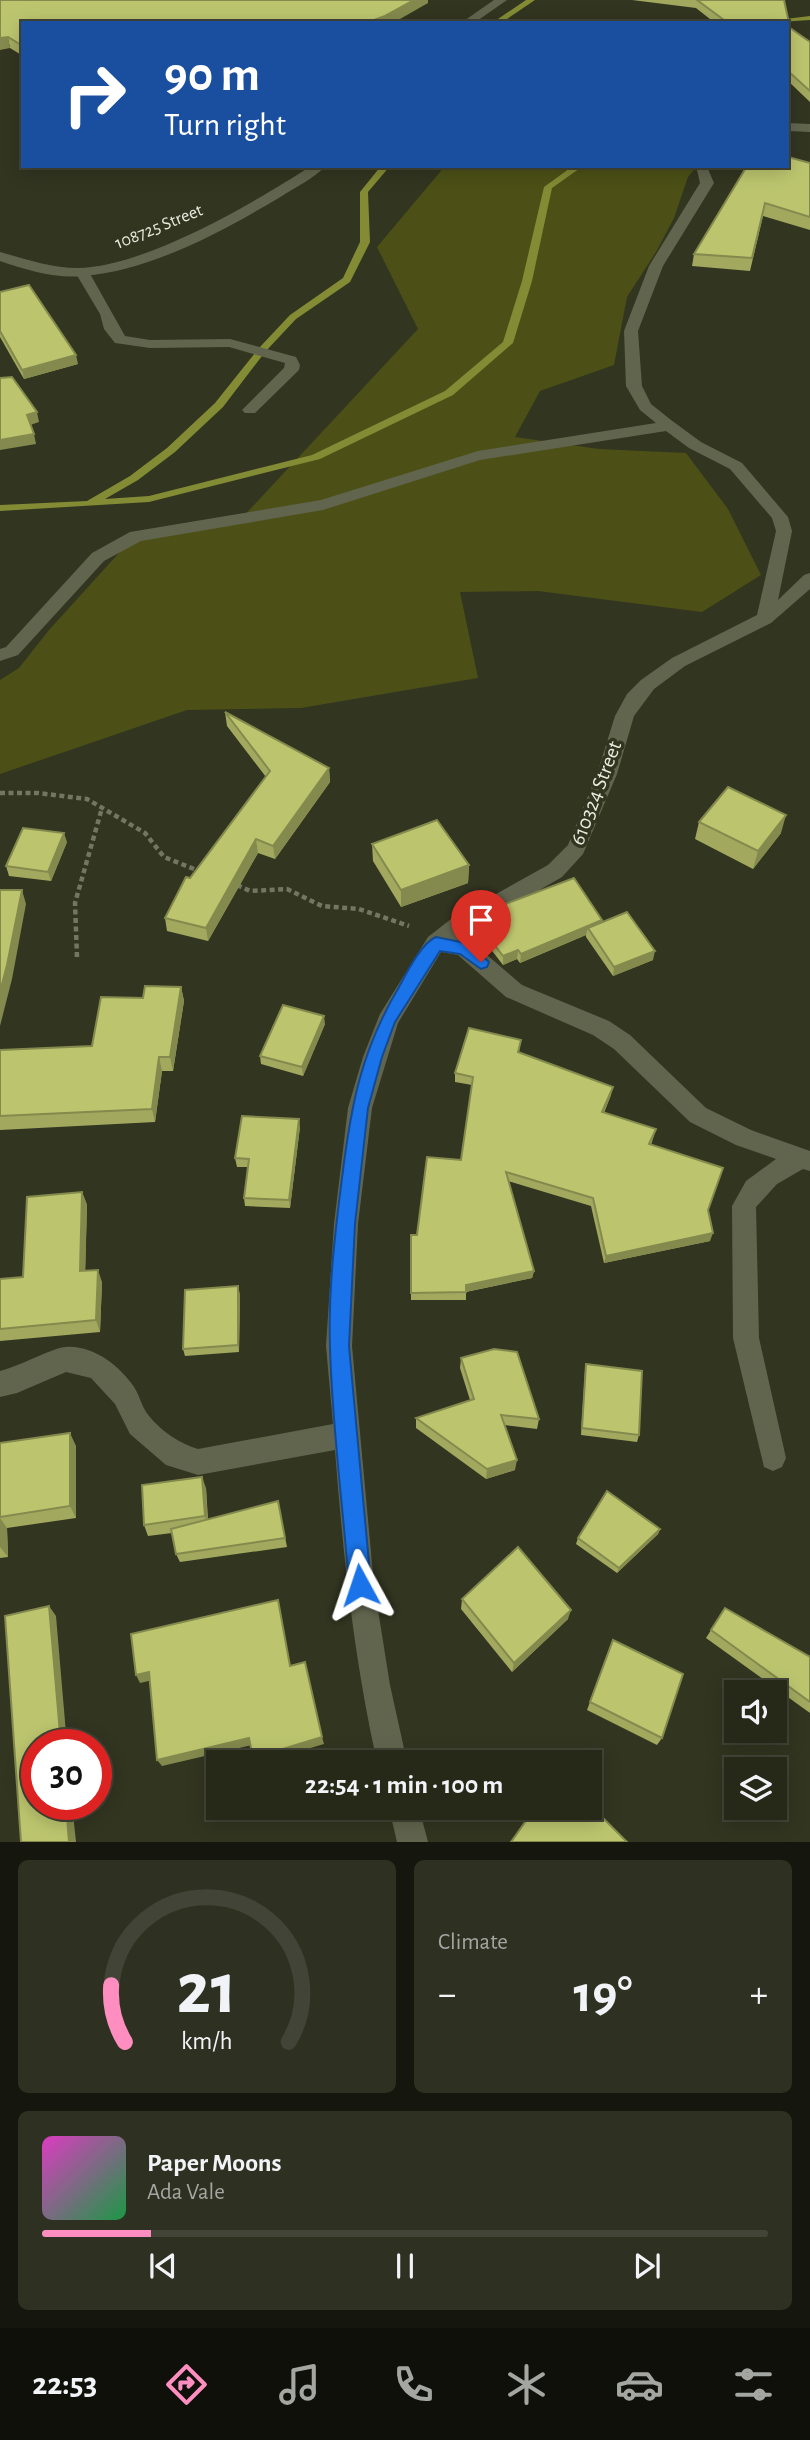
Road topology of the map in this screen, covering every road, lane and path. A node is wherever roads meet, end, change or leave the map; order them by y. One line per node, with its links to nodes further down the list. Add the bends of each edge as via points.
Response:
1 (501, 0): 2 (street)
2 (469, 21)
3 (789, 127): 4 (street)
4 (810, 128)
5 (317, 168): 8 (street, 108725 Street, via 254,207 175,244 109,268)
6 (701, 168): 10 (street, via 707,183 656,266 631,331 634,386 645,407)
7 (0, 256): 8 (street, 108725 Street)
8 (82, 272): 9 (street, via 120,340 245,345 291,360 291,370)
9 (250, 410)
10 (670, 426): 12 (street, via 736,466 780,517 784,531); 13 (street, via 478,456 323,505 135,536 98,557 12,651)
11 (810, 579): 12 (street, 610324 Street)
12 (765, 619): 19 (street, 610324 Street, via 650,682 624,717 607,772 568,860 555,872 458,925)
13 (0, 655)
14 (0, 793): 15 (path, via 87,799)
15 (102, 808): 16 (path, via 145,833 164,858); 20 (path, via 75,907)
16 (202, 872)
17 (225, 879): 18 (path, via 250,891 287,889 323,906 359,909)
18 (396, 923)
19 (436, 943): 21 (street, via 464,948 514,991 601,1028 622,1042 698,1115 744,1138); 23 (street, 610324 Street, via 388,1020 360,1108 346,1224 339,1346)
20 (77, 957)
21 (806, 1159): 24 (street, via 773,1172 752,1190 744,1206 746,1338)
22 (0, 1384): 23 (street, via 66,1359 99,1367 124,1395 139,1425 174,1456 198,1462)
23 (348, 1434): 25 (street, 610324 Street, via 360,1585)
24 (773, 1458)
25 (389, 1750)
26 (407, 1820): 27 (street)
27 (413, 1842)

